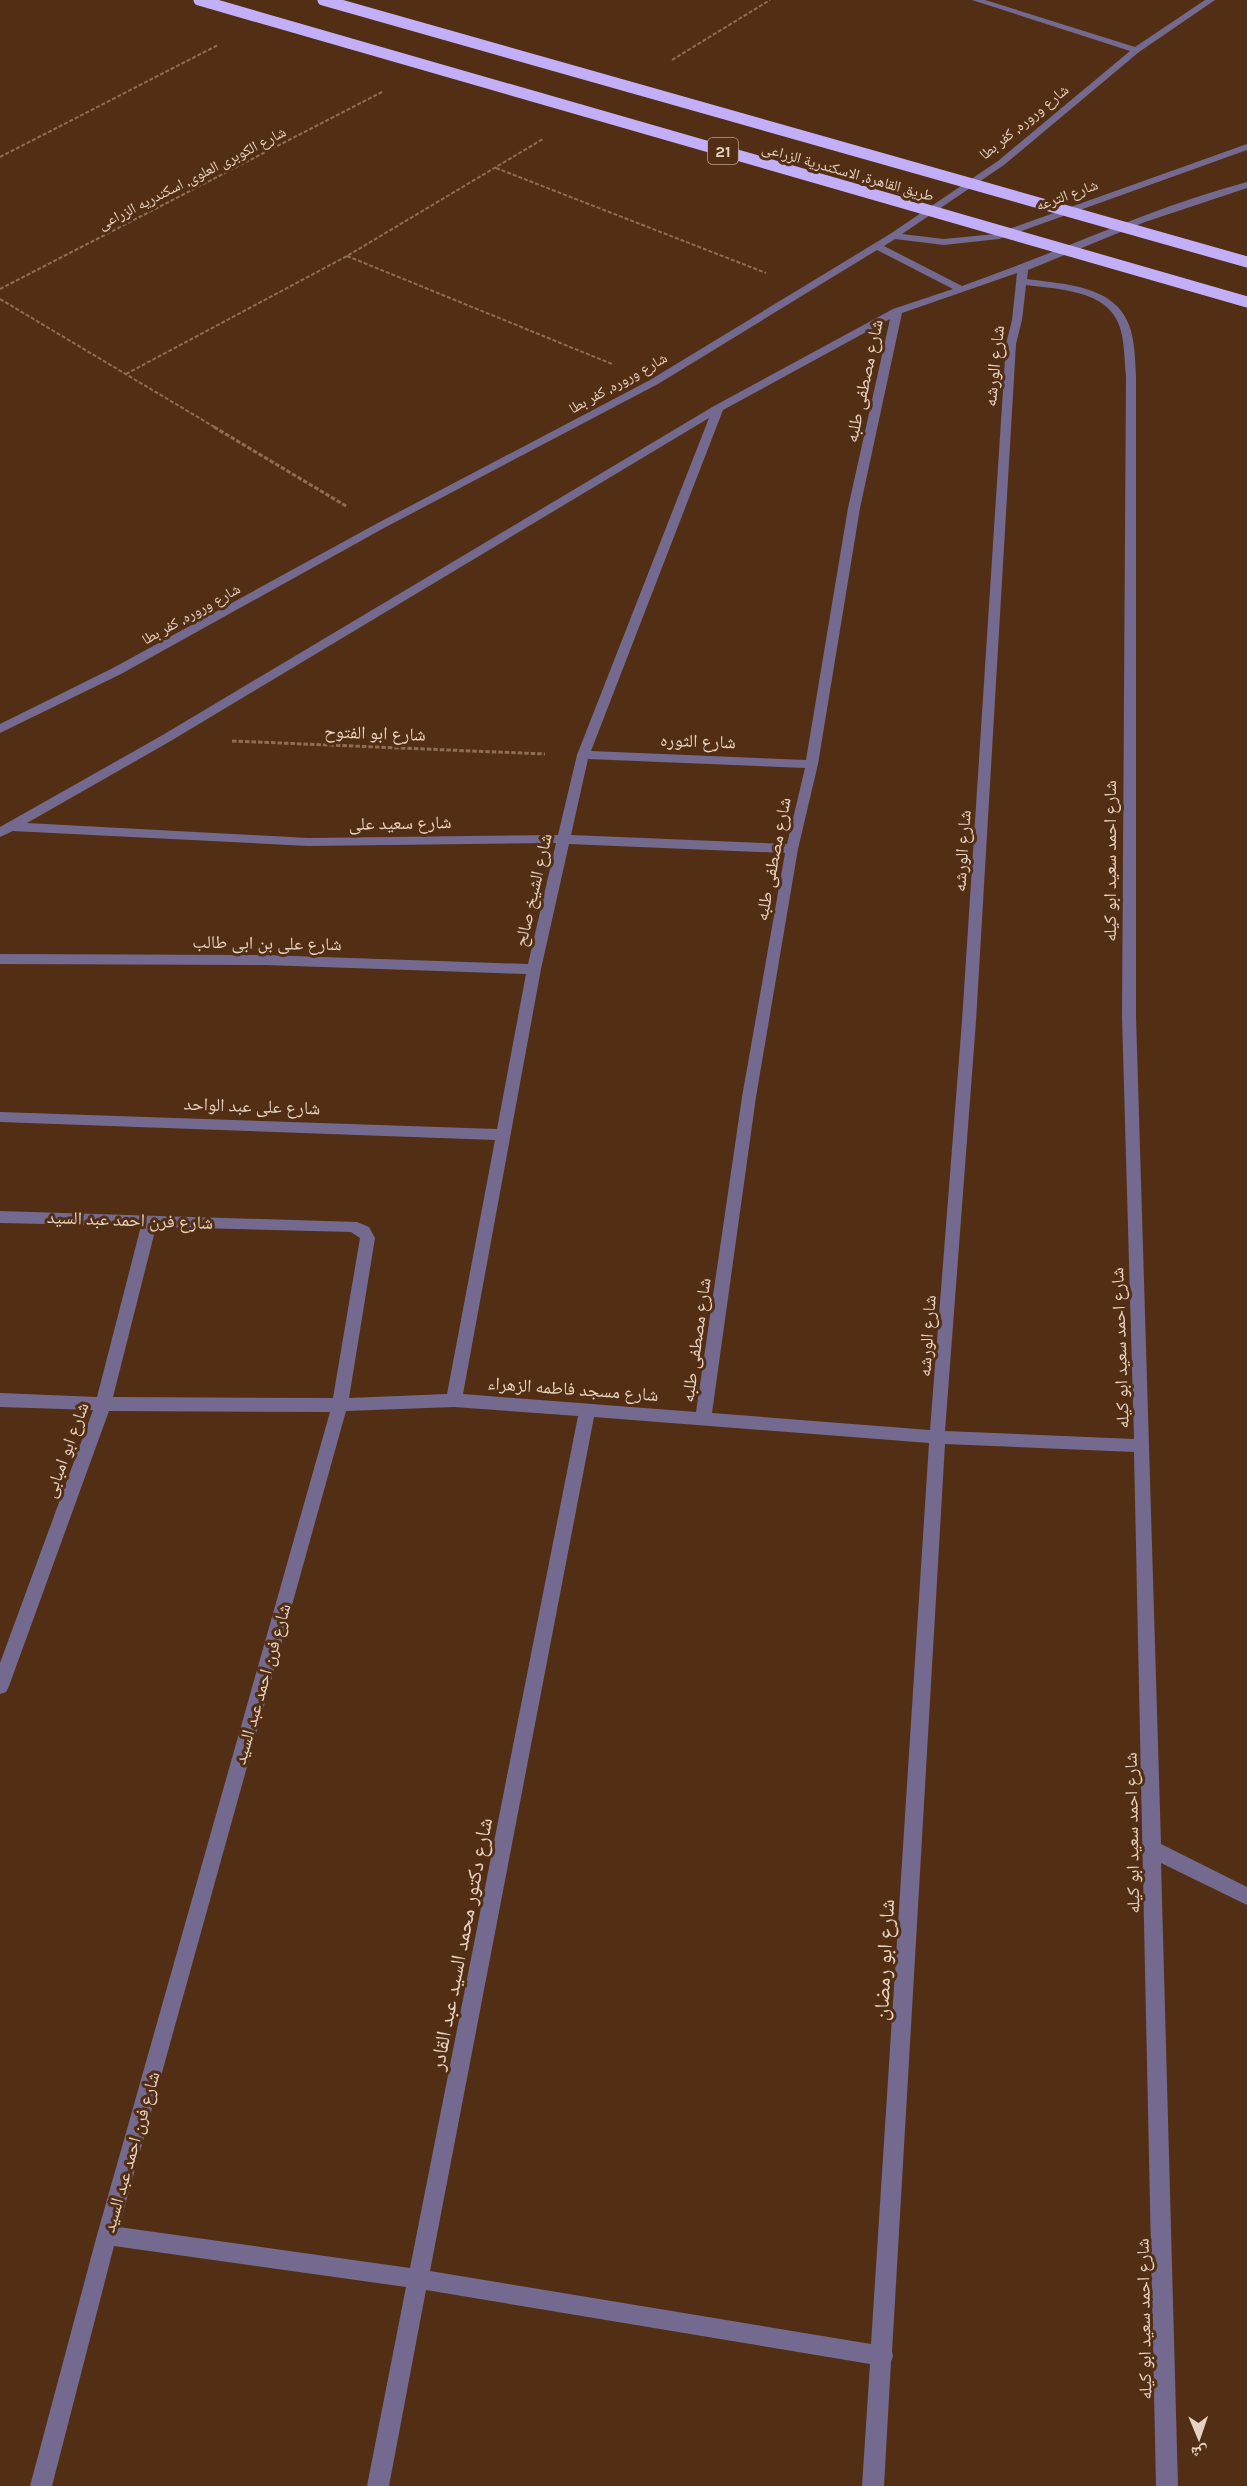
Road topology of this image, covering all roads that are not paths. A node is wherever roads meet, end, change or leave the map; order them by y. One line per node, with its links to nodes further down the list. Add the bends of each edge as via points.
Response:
1 (199, 0): 13 (highway, طريق القاهرة, الاسكندرية الزراعى / 21, bridge)
2 (323, 0): 10 (highway, طريق القاهرة, الاسكندرية الزراعى / 21, bridge)
3 (976, 0): 5 (street)
4 (1211, 0): 5 (street, شارع وروره, كفر بطا)
5 (1136, 50): 8 (street, شارع وروره, كفر بطا, via 1001,163)
6 (1247, 147): 8 (street, شارع الترعه, via 996,237 944,242)
7 (1247, 185): 11 (street, via 1142,220)
8 (892, 236): 9 (street, شارع وروره, كفر بطا)
9 (877, 246): 12 (street); 16 (street, شارع وروره, كفر بطا, via 654,382 380,526 117,671)
10 (1247, 262)
11 (1023, 275): 12 (street); 34 (street, شارع الورشه, via 1011,344 969,1021); 35 (street, شارع احمد سعيد ابو كيله, via 1101,298 1120,316 1128,346 1129,1016)
12 (959, 288): 14 (street)
13 (1247, 302)
14 (897, 311): 15 (street); 18 (street, شارع مصطفى طلبه, via 854,508)
15 (718, 408): 17 (street, شارع الشيخ صالح); 19 (street)
16 (0, 729)
17 (583, 755): 18 (street, شارع الثوره); 20 (street, شارع الشيخ صالح)
18 (812, 764): 21 (street, شارع مصطفى طلبه)
19 (5, 830): 20 (street, شارع سعيد على, via 308,842)
20 (563, 839): 21 (street, شارع سعيد على); 23 (street, شارع الشيخ صالح)
21 (792, 849): 33 (street, شارع مصطفى طلبه, via 749,1097)
22 (0, 959): 23 (street, شارع على بن ابى طالب, via 265,960)
23 (534, 969): 25 (street, شارع الشيخ صالح)
24 (0, 1117): 25 (street, شارع على عبد الواحد)
25 (503, 1135): 29 (street, شارع الشيخ صالح)
26 (0, 1216): 27 (street, شارع فرن احمد عبد السيد)
27 (150, 1221): 30 (street, شارع ابو امبابى); 31 (street, شارع فرن احمد عبد السيد, via 352,1226 364,1231 368,1238)
28 (0, 1400): 30 (street, شارع مسجد فاطمه الزهراء)
29 (454, 1400): 31 (street, شارع مسجد فاطمه الزهراء); 32 (street, شارع مسجد فاطمه الزهراء)
30 (103, 1404): 31 (street, شارع مسجد فاطمه الزهراء); 36 (street, شارع ابو امبابى)
31 (340, 1405): 39 (street, شارع فرن احمد عبد السيد)
32 (587, 1411): 33 (street, شارع مسجد فاطمه الزهراء); 40 (street, شارع دكتور محمد السيد عبد القادر)
33 (703, 1418): 34 (street, شارع مسجد فاطمه الزهراء)
34 (937, 1437): 35 (street, شارع مسجد فاطمه الزهراء); 41 (street, شارع ابو رمضان)
35 (1142, 1446): 37 (street, شارع احمد سعيد ابو كيله)
36 (0, 1686)
37 (1152, 1849): 38 (street); 45 (street, شارع احمد سعيد ابو كيله)
38 (1247, 1896)
39 (107, 2235): 40 (street); 42 (street, شارع فرن احمد عبد السيد)
40 (419, 2279): 41 (street); 43 (street, شارع دكتور محمد السيد عبد القادر)
41 (883, 2356): 44 (street, شارع ابو رمضان)
42 (41, 2486)
43 (378, 2486)
44 (873, 2486)
45 (1167, 2486)

